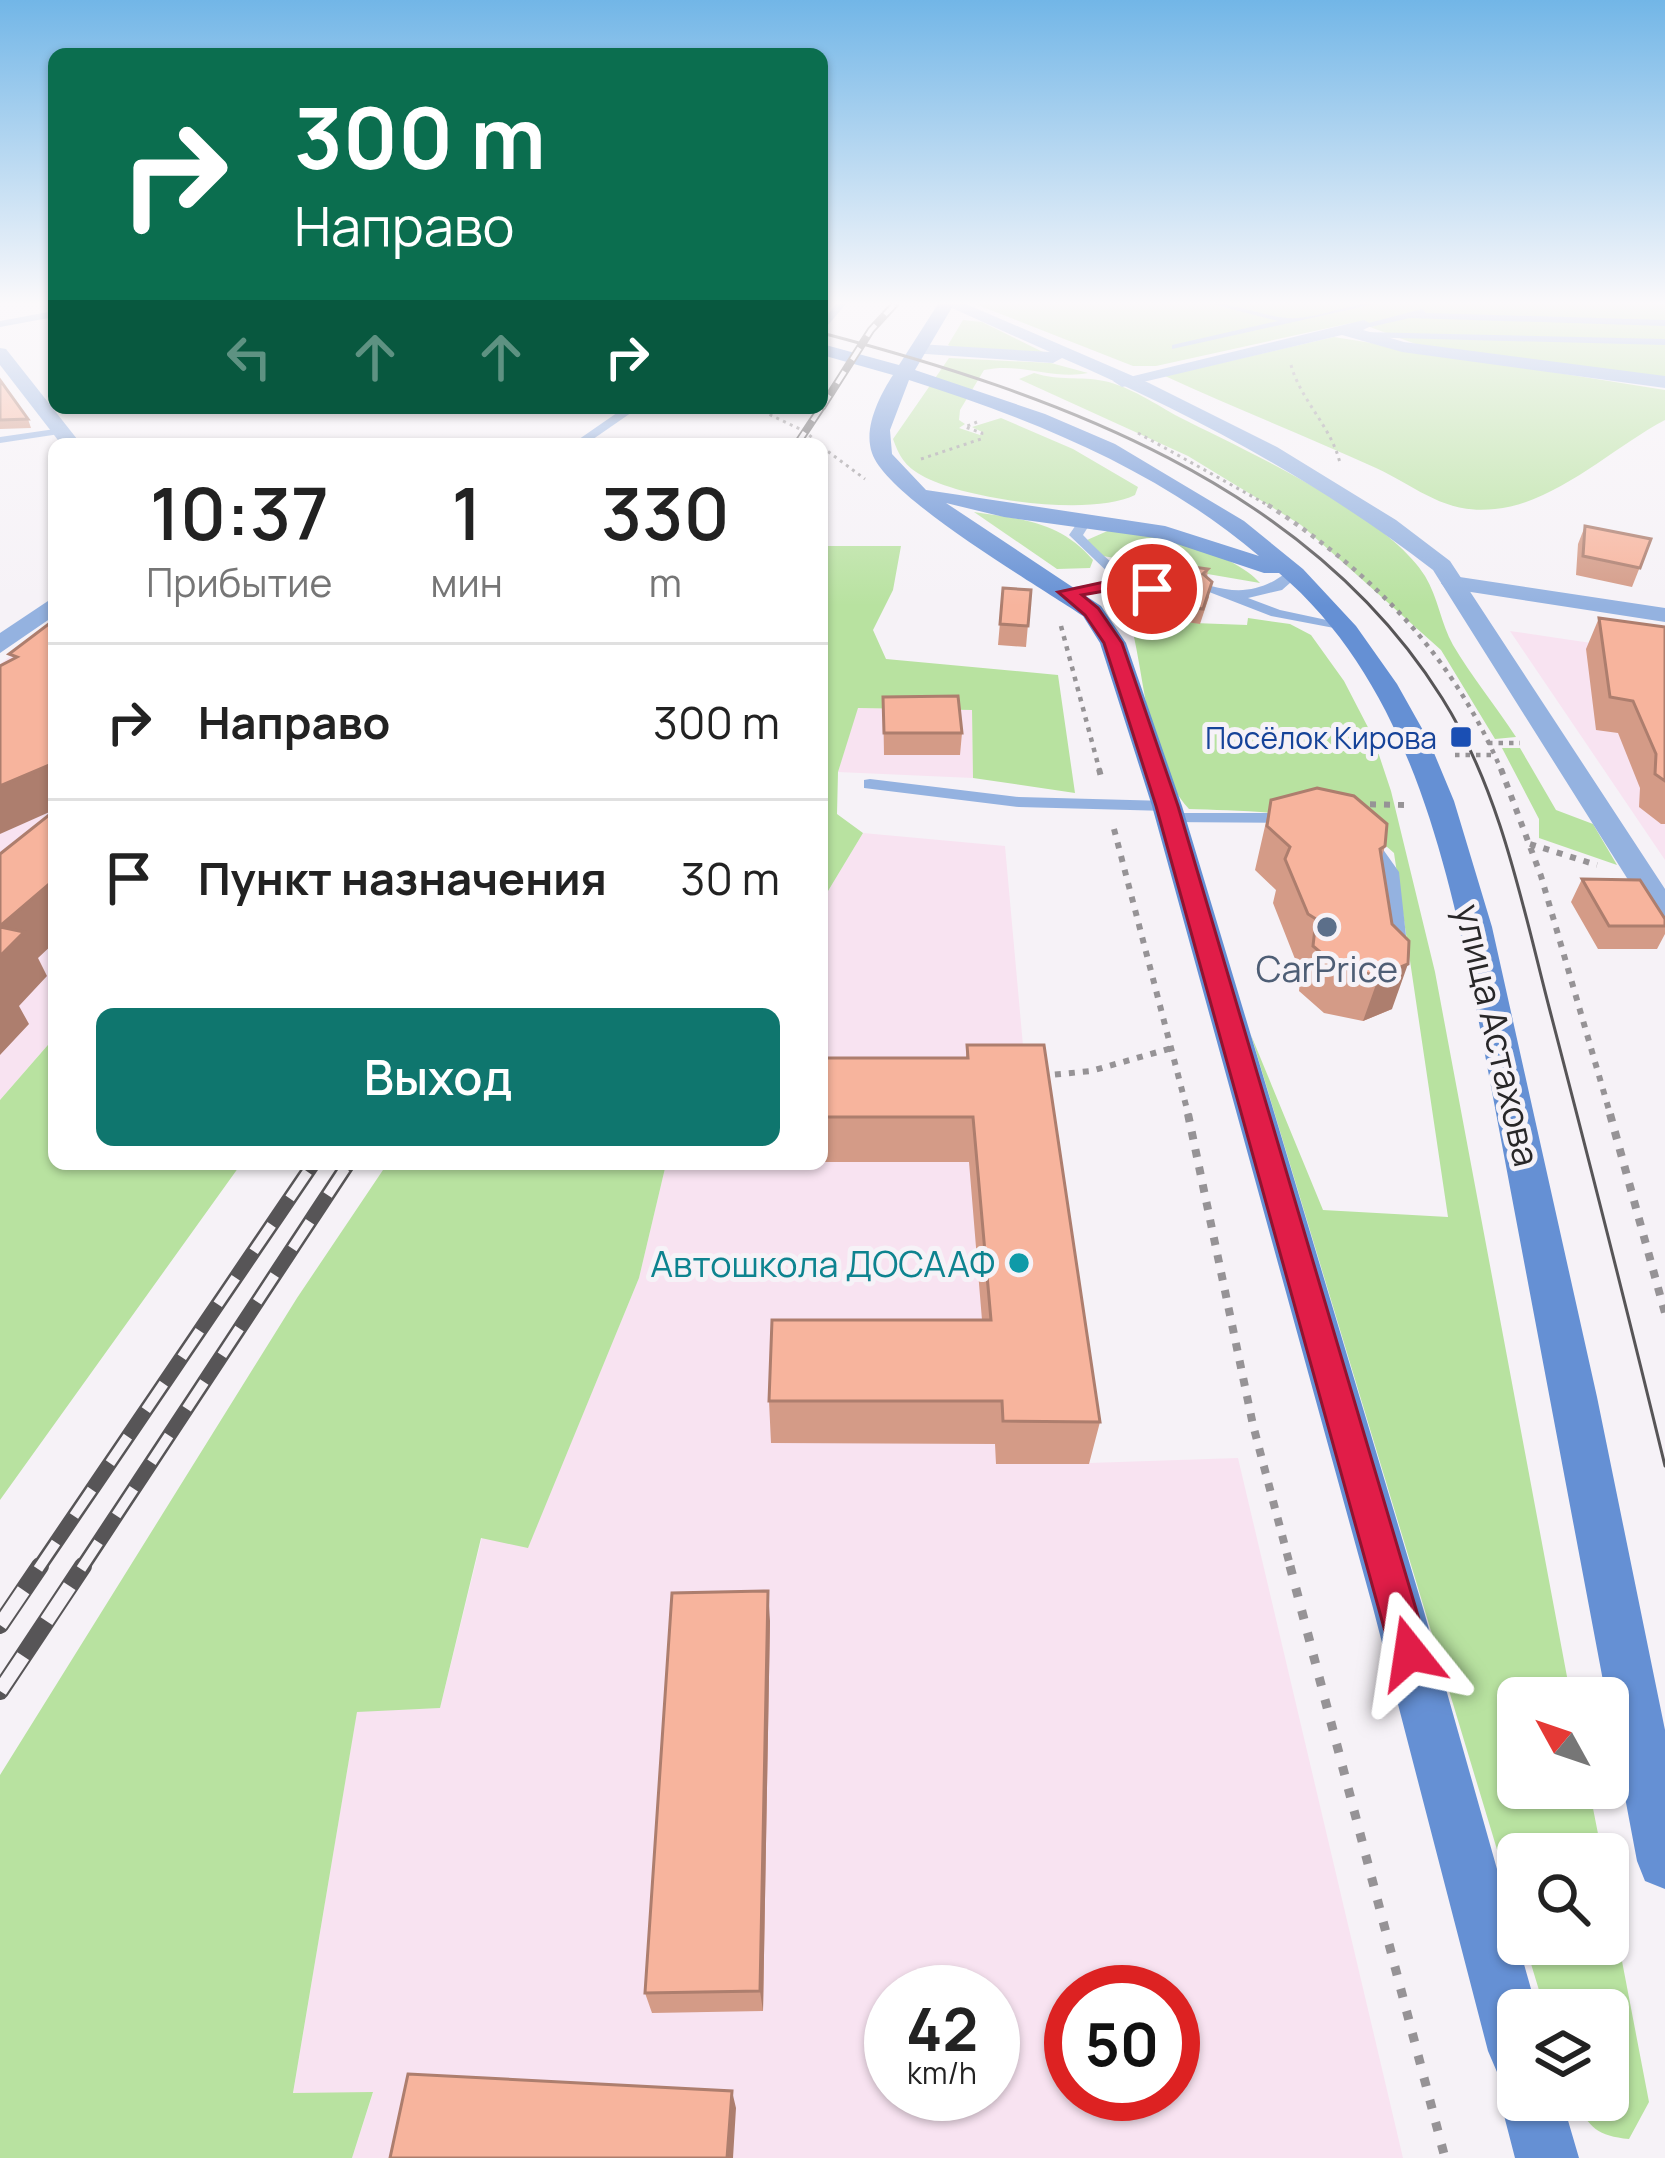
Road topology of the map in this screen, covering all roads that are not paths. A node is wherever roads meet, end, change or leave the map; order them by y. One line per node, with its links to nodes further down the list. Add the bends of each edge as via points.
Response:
1 (41, 405): 6 (street)
2 (888, 405): 10 (main road, via 882,454)
3 (1009, 405): 9 (main road, улица Астахова)
4 (1170, 405): 14 (street, via 1330,484 1401,531)
5 (623, 414): 7 (lane)
6 (66, 437): 8 (lane)
7 (587, 438)
8 (0, 440)
9 (1173, 482): 11 (main road, via 1146,505); 12 (main road, улица Астахова)
10 (906, 486): 11 (main road); 18 (main road)
11 (1088, 519): 12 (main road, via 1198,541); 13 (lane, via 1076,535)
12 (1292, 575): 17 (lane); 21 (main road, улица Астахова)
13 (1127, 582): 15 (lane); 18 (lane)
14 (1454, 583): 20 (street); 27 (street)
15 (1153, 585)
16 (1210, 594): 17 (lane)
17 (1238, 597): 21 (lane)
18 (1061, 602): 24 (main road, via 1092,611 1113,643)
19 (48, 609): 22 (street)
20 (1665, 615)
21 (1345, 628): 29 (main road, улица Астахова, via 1388,688 1452,836 1533,1191)
22 (0, 645)
23 (870, 784): 24 (lane)
24 (1169, 812): 25 (lane); 30 (main road)
25 (1316, 821)
26 (1352, 830): 28 (lane, via 1390,872)
27 (1665, 913)
28 (1399, 957)
29 (1665, 1862)
30 (1501, 1989)
31 (1537, 2121): 32 (main road)
32 (1547, 2158)

